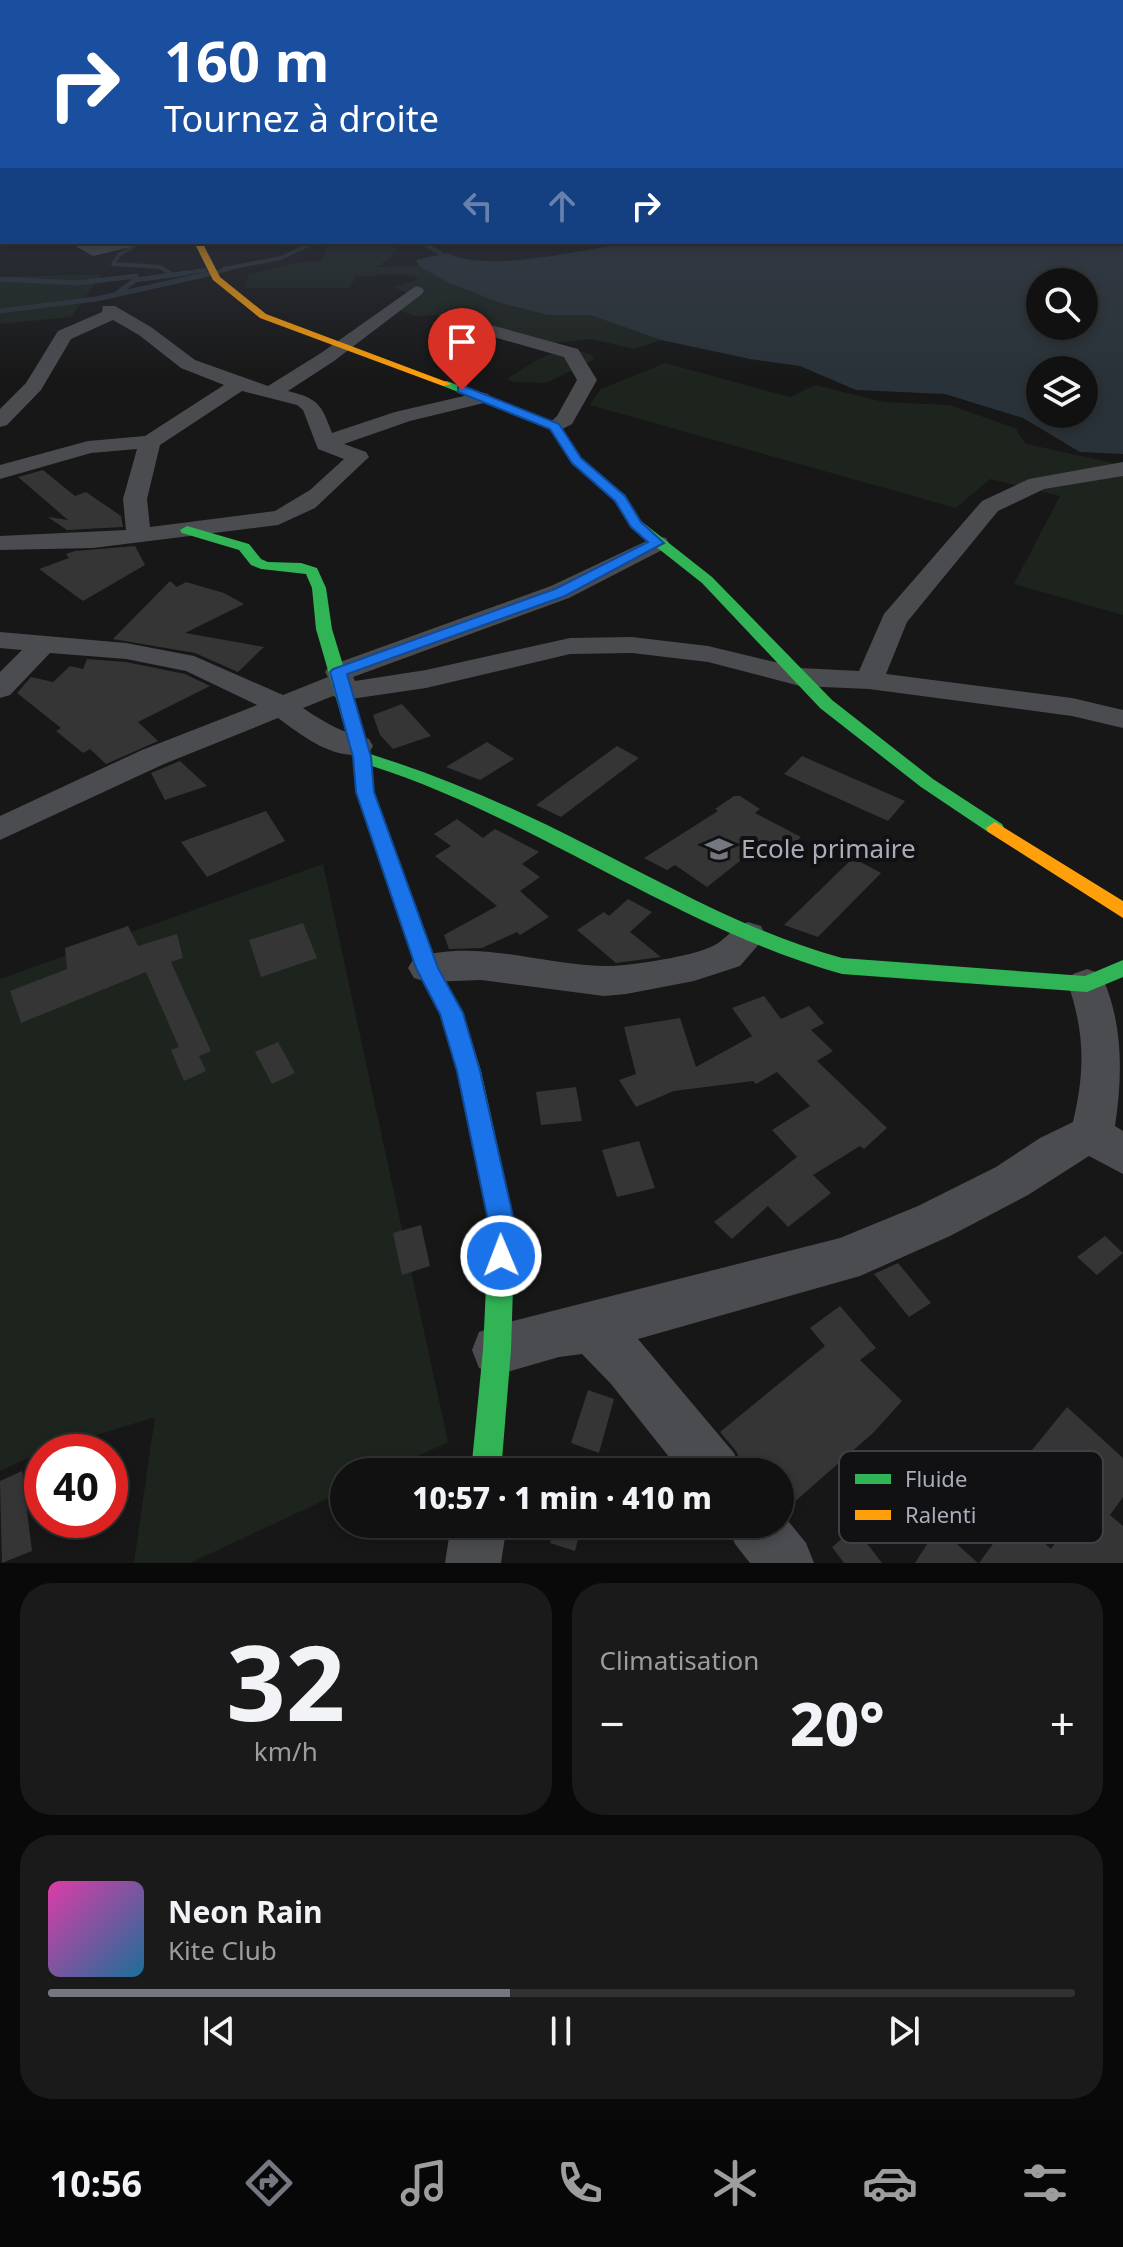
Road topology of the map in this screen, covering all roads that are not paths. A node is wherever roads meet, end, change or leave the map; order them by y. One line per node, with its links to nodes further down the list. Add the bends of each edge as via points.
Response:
1 (79, 244): 2 (street, via 93,251)
2 (125, 244)
3 (199, 244): 6 (street, via 216,278 263,316)
4 (416, 291): 6 (street)
5 (447, 318): 11 (street, via 553,347 577,359 587,380 565,420)
6 (348, 345): 8 (street); 9 (street)
7 (239, 384): 8 (street); 10 (street, via 188,364 111,311 64,335 34,386); 12 (street)
8 (271, 392): 13 (street, via 307,403)
9 (481, 398): 11 (street); 13 (street, via 370,424)
10 (0, 421)
11 (555, 427): 19 (street, via 576,461 620,498 636,524)
12 (150, 442): 15 (street, via 88,447); 17 (street, via 135,499)
13 (326, 444): 16 (street, via 358,457 302,506 270,520)
14 (1123, 469): 23 (street, via 1046,481 1007,493 990,506 894,620)
15 (0, 472)
16 (187, 530): 17 (street); 24 (street, via 244,547 266,566 312,571)
17 (139, 535): 18 (street)
18 (0, 543)
19 (657, 543): 22 (street, via 707,580); 24 (street, via 560,592)
20 (0, 640): 21 (street)
21 (42, 645): 25 (street); 26 (street, via 126,651 194,664)
22 (800, 677): 23 (street); 24 (street, via 708,654 593,644 426,679); 30 (street, via 826,704 927,783)
23 (869, 680): 27 (street, via 1072,707)
24 (341, 682): 26 (street); 28 (street)
25 (0, 689)
26 (280, 705): 28 (street, via 317,732); 29 (street)
27 (1123, 719)
28 (360, 752): 31 (street, via 482,802); 32 (street, via 365,792)
29 (0, 829)
30 (1123, 911)
31 (748, 936): 32 (street, via 727,956 626,979 481,966); 33 (street, via 842,966)
32 (427, 968): 36 (street, via 452,1013 469,1071 502,1225)
33 (1105, 976): 34 (street, via 1097,1113)
34 (1107, 1145): 35 (street, via 1055,1152 934,1221 843,1260)
35 (591, 1328): 36 (street); 38 (street)
36 (497, 1350): 37 (street)
37 (487, 1458)
38 (704, 1458)
39 (477, 1538): 41 (street)
40 (766, 1538): 42 (street)
41 (473, 1563)
42 (786, 1563)

